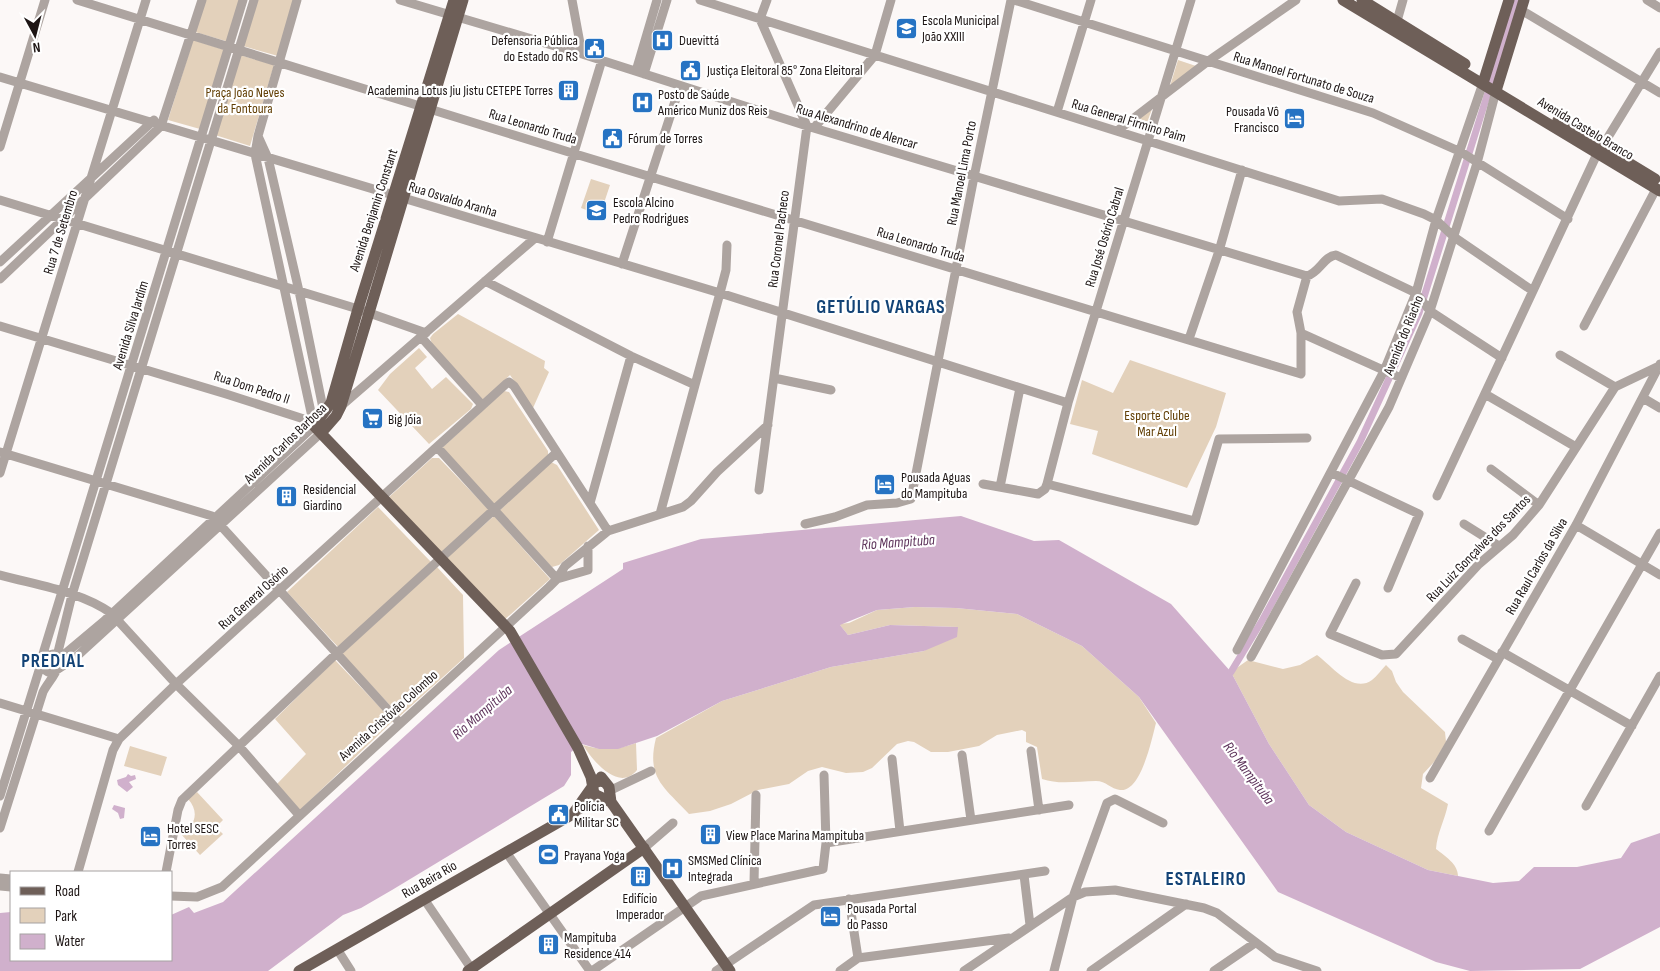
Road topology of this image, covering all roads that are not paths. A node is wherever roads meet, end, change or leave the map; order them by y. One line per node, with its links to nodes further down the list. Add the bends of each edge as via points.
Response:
1 (45, 0): 46 (street)
2 (78, 0): 29 (street, Rua Leonardo Truda)
3 (146, 0): 29 (street, Rua 7 de Setembro)
4 (202, 0): 33 (street)
5 (243, 0): 34 (street, Avenida Silva Jardim)
6 (254, 0): 35 (street, Avenida Silva Jardim)
7 (297, 0): 41 (street)
8 (400, 0): 28 (street, Rua Alexandrino de Alencar)
9 (454, 0): 28 (main road, Avenida Benjamin Constant)
10 (463, 0): 28 (main road, Avenida Benjamin Constant)
11 (572, 0): 38 (street)
12 (657, 0): 43 (street)
13 (667, 0): 43 (street)
14 (700, 0): 30 (street, Rua General Firmino Paim)
15 (766, 0): 30 (street)
16 (891, 0): 39 (street)
17 (1013, 0): 31 (street, Rua Manoel Fortunato de Souza); 49 (street, Rua Manoel Lima Porto)
18 (1091, 0): 31 (street)
19 (1191, 0): 36 (street, Rua José Osório Cabral)
20 (1296, 0): 42 (street)
21 (1343, 0): 47 (main road)
22 (1362, 0): 32 (main road)
23 (1403, 0): 32 (street)
24 (1509, 0): 47 (main road, Avenida do Riacho)
25 (1647, 0): 27 (street)
26 (1522, 5): 45 (street); 47 (main road, Avenida do Riacho)
27 (1660, 8)
28 (453, 16): 38 (street, Rua Alexandrino de Alencar); 52 (main road, Avenida Benjamin Constant)
29 (140, 19): 33 (street, Rua Leonardo Truda); 53 (street, Rua 7 de Setembro)
30 (760, 19): 39 (street, Rua General Firmino Paim); 58 (street)
31 (1085, 21): 36 (street, Rua Manoel Fortunato de Souza); 54 (street)
32 (1397, 21): 47 (main road)
33 (191, 36): 34 (street, Rua Leonardo Truda); 55 (street)
34 (229, 47): 35 (street, Rua Leonardo Truda); 61 (street, Avenida Silva Jardim)
35 (239, 50): 41 (street, Rua Leonardo Truda); 61 (street, Avenida Silva Jardim)
36 (1176, 52): 42 (street, Rua Manoel Fortunato de Souza); 51 (street, Rua José Osório Cabral)
37 (1660, 52): 45 (street)
38 (582, 54): 40 (street, Rua Alexandrino de Alencar)
39 (875, 55): 49 (street, Rua General Firmino Paim); 58 (street)
40 (602, 60): 43 (street, Rua Alexandrino de Alencar); 66 (street)
41 (278, 62): 52 (street, Rua Leonardo Truda); 60 (street)
42 (1207, 62): 51 (street); 65 (street, Rua Manoel Fortunato de Souza, via 1366,111)
43 (640, 72): 48 (street, Rua Alexandrino de Alencar)
44 (0, 77): 46 (street, Rua Osvaldo Aranha)
45 (1642, 82): 50 (street); 64 (street)
46 (20, 83): 53 (street, Rua Osvaldo Aranha); 63 (street)
47 (1490, 84): 64 (main road, Avenida Castelo Branco); 65 (street, Avenida do Riacho); 69 (street, Avenida do Riacho)
48 (680, 86): 58 (street, Rua Alexandrino de Alencar); 72 (street)
49 (991, 92): 54 (street, Rua General Firmino Paim); 73 (street, Rua Manoel Lima Porto)
50 (1660, 93)
51 (1163, 96): 59 (street); 62 (street, Rua José Osório Cabral)
52 (427, 107): 66 (street, Rua Leonardo Truda); 76 (main road, Avenida Benjamin Constant)
53 (112, 111): 56 (street, Rua Osvaldo Aranha); 71 (street, Rua 7 de Setembro)
54 (1057, 112): 59 (street, Rua General Firmino Paim)
55 (165, 113): 56 (street); 57 (street)
56 (150, 123): 57 (street, Rua Osvaldo Aranha); 71 (street)
57 (161, 126): 61 (street, Rua Osvaldo Aranha); 75 (street)
58 (811, 127): 73 (street, Rua Alexandrino de Alencar); 81 (street, Rua Coronel Pacheco)
59 (1117, 131): 62 (street, Rua General Firmino Paim)
60 (258, 136): 67 (street); 68 (street)
61 (206, 139): 67 (street, Rua Osvaldo Aranha); 89 (street, Avenida Silva Jardim); 91 (street, Avenida Silva Jardim)
62 (1148, 141): 70 (street, Rua General Firmino Paim); 82 (street, Rua José Osório Cabral)
63 (0, 147)
64 (1600, 150): 74 (main road, Avenida Castelo Branco); 80 (street)
65 (1461, 152): 69 (street, Rua Manoel Fortunato de Souza); 83 (street, Avenida do Riacho)
66 (572, 153): 72 (street, Rua Leonardo Truda); 87 (street)
67 (255, 154): 68 (street, Rua Osvaldo Aranha); 98 (street)
68 (268, 158): 76 (street, Rua Osvaldo Aranha); 99 (street)
69 (1476, 163): 80 (street, Rua Manoel Fortunato de Souza); 85 (street, Avenida do Riacho)
70 (1242, 170): 83 (street, Rua General Firmino Paim, via 1339,201 1382,199); 90 (street)
71 (91, 176): 75 (street, Rua 7 de Setembro); 78 (street)
72 (651, 176): 81 (street, Rua Leonardo Truda); 93 (street)
73 (974, 177): 82 (street, Rua Alexandrino de Alencar); 94 (street, Rua Manoel Lima Porto)
74 (1659, 187): 108 (street)
75 (85, 196): 79 (street); 84 (street, Rua 7 de Setembro)
76 (398, 197): 86 (street, Rua Osvaldo Aranha); 103 (main road, Avenida Benjamin Constant)
77 (0, 200): 78 (street)
78 (50, 215): 79 (street); 92 (street)
79 (63, 219): 84 (street); 96 (street)
80 (1568, 219): 100 (street)
81 (794, 220): 94 (street, Rua Leonardo Truda); 106 (street, Rua Coronel Pacheco)
82 (1123, 221): 90 (street, Rua Alexandrino de Alencar); 104 (street, Rua José Osório Cabral)
83 (1439, 222): 85 (street, Rua General Firmino Paim); 102 (street, Avenida do Riacho)
84 (77, 224): 89 (street); 111 (street, Rua 7 de Setembro)
85 (1452, 234): 100 (street, Rua General Firmino Paim); 105 (street, Avenida do Riacho)
86 (535, 238): 87 (street, Rua Osvaldo Aranha); 97 (street, Avenida Carlos Barbosa)
87 (547, 242): 93 (street, Rua Osvaldo Aranha)
88 (727, 245): 101 (street, via 726,270)
89 (167, 251): 91 (street); 119 (street, Avenida Silva Jardim)
90 (1219, 251): 95 (street, Rua Alexandrino de Alencar); 112 (street)
91 (177, 254): 98 (street); 120 (street, Avenida Silva Jardim)
92 (0, 262)
93 (622, 264): 101 (street, Rua Osvaldo Aranha)
94 (957, 269): 104 (street, Rua Leonardo Truda); 117 (street, Rua Manoel Lima Porto)
95 (1307, 276): 102 (street, via 1319,270 1331,255 1341,256); 109 (street, via 1297,312)
96 (0, 279)
97 (485, 281): 110 (street, Avenida Carlos Barbosa); 115 (street)
98 (285, 287): 99 (street); 136 (street)
99 (299, 291): 103 (street); 134 (street)
100 (1533, 291): 116 (street)
101 (720, 293): 106 (street, Rua Osvaldo Aranha); 124 (street)
102 (1416, 293): 105 (street); 121 (street, Avenida do Riacho)
103 (363, 311): 110 (street); 113 (main road, Avenida Benjamin Constant); 132 (main road, Avenida Benjamin Constant)
104 (1096, 311): 112 (street, Rua Leonardo Truda); 130 (street, Rua José Osório Cabral)
105 (1430, 311): 116 (street); 123 (street, Avenida do Riacho)
106 (782, 312): 117 (street, Rua Osvaldo Aranha); 122 (street, Rua Coronel Pacheco)
107 (0, 326): 111 (street, Rua Dom Pedro II)
108 (1584, 326)
109 (1301, 333): 112 (street, Rua Leonardo Truda, via 1301,374); 121 (street)
110 (424, 335): 131 (street); 132 (street, Avenida Carlos Barbosa)
111 (41, 338): 119 (street, Rua Dom Pedro II); 140 (street, Rua 7 de Setembro)
112 (1189, 339)
113 (347, 346): 134 (main road, Avenida Benjamin Constant, via 331,403); 136 (main road, via 349,353 334,407)
114 (1560, 355): 125 (street)
115 (631, 356): 124 (street); 154 (street)
116 (1502, 358): 128 (street)
117 (939, 362): 126 (street, Rua Osvaldo Aranha); 159 (street, Rua Manoel Lima Porto, via 911,499 867,505)
118 (1660, 365): 125 (street); 129 (street, Rua Raul Carlos da Silva)
119 (132, 366): 120 (street, Rua Dom Pedro II); 145 (street, Avenida Silva Jardim)
120 (142, 369): 136 (street, Rua Dom Pedro II, via 307,420); 147 (street, Avenida Silva Jardim)
121 (1384, 371): 123 (street); 144 (street, Avenida do Riacho)
122 (774, 378): 127 (street); 135 (street, Rua Coronel Pacheco)
123 (1401, 378): 146 (street, Avenida do Riacho)
124 (695, 384): 157 (street)
125 (1615, 387): 139 (street, Rua Luiz Gonçalves dos Santos)
126 (1020, 388): 130 (street, Rua Osvaldo Aranha); 150 (street)
127 (831, 390)
128 (1485, 394): 139 (street); 152 (street)
129 (1643, 398): 133 (street); 161 (street, Rua Raul Carlos da Silva)
130 (1068, 403): 149 (street, Rua José Osório Cabral)
131 (482, 405): 138 (street, Rua General Osório); 141 (street, Rua General Osório, via 509,382)
132 (341, 406): 136 (main road, Avenida Carlos Barbosa, via 336,416)
133 (1660, 408)
134 (324, 414): 136 (main road, Avenida Benjamin Constant)
135 (768, 425): 151 (street, Rua Coronel Pacheco); 157 (street, Avenida Cristóvão Colombo, via 691,501)
136 (318, 429): 153 (main road, Rua Dom Pedro II); 158 (street, Avenida Carlos Barbosa)
137 (1307, 438): 149 (street, via 1219,439 1195,521)
138 (437, 447): 153 (street, Rua General Osório); 156 (street)
139 (1576, 447): 155 (street, Rua Luiz Gonçalves dos Santos)
140 (3, 453): 143 (street, Rua 7 de Setembro); 145 (street)
141 (556, 453): 154 (street); 156 (street)
142 (1491, 469): 155 (street)
143 (0, 473)
144 (1332, 473): 146 (street); 175 (street, Avenida do Riacho)
145 (97, 481): 147 (street); 174 (street, Avenida Silva Jardim)
146 (1349, 481): 172 (street, via 1419,514); 176 (street, Avenida do Riacho)
147 (106, 484): 158 (street, via 212,516); 174 (street, Avenida Silva Jardim)
148 (983, 484): 150 (street)
149 (1048, 484): 150 (street, via 1038,494)
150 (1000, 488)
151 (759, 490)
152 (1437, 496)
153 (383, 497): 166 (main road, Rua Dom Pedro II); 173 (street, Rua General Osório)
154 (590, 503): 162 (street)
155 (1540, 506): 165 (street, Rua Luiz Gonçalves dos Santos)
156 (495, 509): 166 (street); 170 (street)
157 (660, 514): 162 (street, Avenida Cristóvão Colombo)
158 (218, 522): 173 (street); 177 (street, Avenida Carlos Barbosa)
159 (806, 524)
160 (1464, 524): 165 (street)
161 (1576, 525): 167 (street); 183 (street, Rua Raul Carlos da Silva)
162 (608, 531): 164 (street, Avenida Cristóvão Colombo)
163 (1660, 534): 167 (street)
164 (588, 546): 170 (street, Avenida Cristóvão Colombo, via 565,566); 170 (street, via 589,569)
165 (1499, 546): 171 (street, Rua Luiz Gonçalves dos Santos, via 1396,654 1382,655 1330,634)
166 (441, 558): 178 (main road, Rua Dom Pedro II); 181 (street)
167 (1642, 564): 169 (street); 189 (street)
168 (0, 575): 174 (street)
169 (1660, 575)
170 (557, 579): 178 (street, Avenida Cristóvão Colombo)
171 (1356, 583)
172 (1388, 588)
173 (280, 590): 181 (street); 188 (street, Rua General Osório)
174 (67, 594): 177 (street, via 102,606); 182 (street, Avenida Silva Jardim); 185 (street, Avenida Silva Jardim)
175 (1261, 608): 176 (street); 180 (street, Avenida do Riacho)
176 (1274, 616): 184 (street, Avenida do Riacho)
177 (114, 617): 182 (street, Avenida Carlos Barbosa, via 66,653); 186 (street, Avenida Carlos Barbosa, via 75,658); 188 (street)
178 (505, 626): 193 (street, Avenida Cristóvão Colombo); 197 (main road, Rua Dom Pedro II)
179 (1462, 639): 183 (street)
180 (1238, 650)
181 (337, 653): 193 (street); 196 (street)
182 (57, 656): 185 (street, via 49,653); 186 (street, Avenida Silva Jardim, via 60,664)
183 (1500, 656): 189 (street); 203 (street, Rua Raul Carlos da Silva)
184 (1251, 657)
185 (42, 661): 186 (street, via 45,671); 191 (street, Avenida Silva Jardim)
186 (56, 671): 192 (street, Avenida Silva Jardim, via 47,684)
187 (1660, 676): 194 (street)
188 (176, 684): 195 (street, Rua General Osório); 196 (street)
189 (1569, 691): 194 (street); 218 (street)
190 (0, 703): 191 (street)
191 (26, 711): 192 (street); 207 (street, Avenida Silva Jardim)
192 (36, 714): 195 (street); 216 (street, Avenida Silva Jardim)
193 (400, 723): 212 (street, Avenida Cristóvão Colombo)
194 (1632, 726): 209 (street)
195 (119, 740): 222 (street, Rua General Osório, via 113,750)
196 (238, 745): 212 (street); 223 (street, via 182,800)
197 (578, 748): 204 (main road); 205 (main road)
198 (1031, 751): 210 (street)
199 (962, 755): 213 (street)
200 (892, 759): 217 (street)
201 (651, 771): 205 (street)
202 (824, 775): 219 (street)
203 (1430, 778)
204 (592, 786): 205 (main road, via 598,781); 211 (main road, Rua Beira Rio)
205 (606, 793): 211 (street, Rua Beira Rio); 220 (main road)
206 (756, 795): 226 (street)
207 (0, 796)
208 (1069, 805): 210 (street)
209 (1586, 806)
210 (1039, 810): 213 (street)
211 (573, 814): 221 (main road, Rua Beira Rio)
212 (299, 815): 227 (street, Avenida Cristóvão Colombo, via 222,887 197,897)
213 (971, 820): 217 (street)
214 (673, 823): 220 (street)
215 (1163, 823): 228 (street, via 1125,802 1110,800)
216 (0, 828)
217 (900, 831): 219 (street)
218 (1489, 831)
219 (826, 843): 226 (street, via 823,869)
220 (644, 848): 232 (main road); 233 (main road)
221 (506, 852): 229 (main road, Rua Beira Rio); 233 (street)
222 (78, 871)
223 (166, 871)
224 (1045, 872): 225 (street)
225 (1024, 875): 230 (street); 234 (street)
226 (754, 883): 232 (street, via 707,894)
227 (172, 896)
228 (1073, 897): 231 (street, via 1106,890); 234 (street); 246 (street)
229 (424, 899): 237 (main road, Rua Beira Rio); 240 (street)
230 (849, 899): 238 (street); 239 (street, via 808,907)
231 (1186, 904): 236 (street, via 1217,913); 247 (street)
232 (685, 906): 239 (main road); 243 (street)
233 (549, 914): 240 (main road); 243 (street)
234 (1030, 925): 235 (street)
235 (1011, 938): 238 (street); 245 (street)
236 (1255, 942): 248 (street); 249 (street, via 1285,962)
237 (337, 949): 241 (main road, Rua Beira Rio); 242 (street)
238 (858, 958): 244 (street)
239 (724, 969)
240 (471, 970)
241 (299, 971)
242 (351, 971)
243 (591, 971)
244 (840, 971)
245 (964, 971)
246 (1054, 971)
247 (1091, 971)
248 (1214, 971)
249 (1317, 971)

